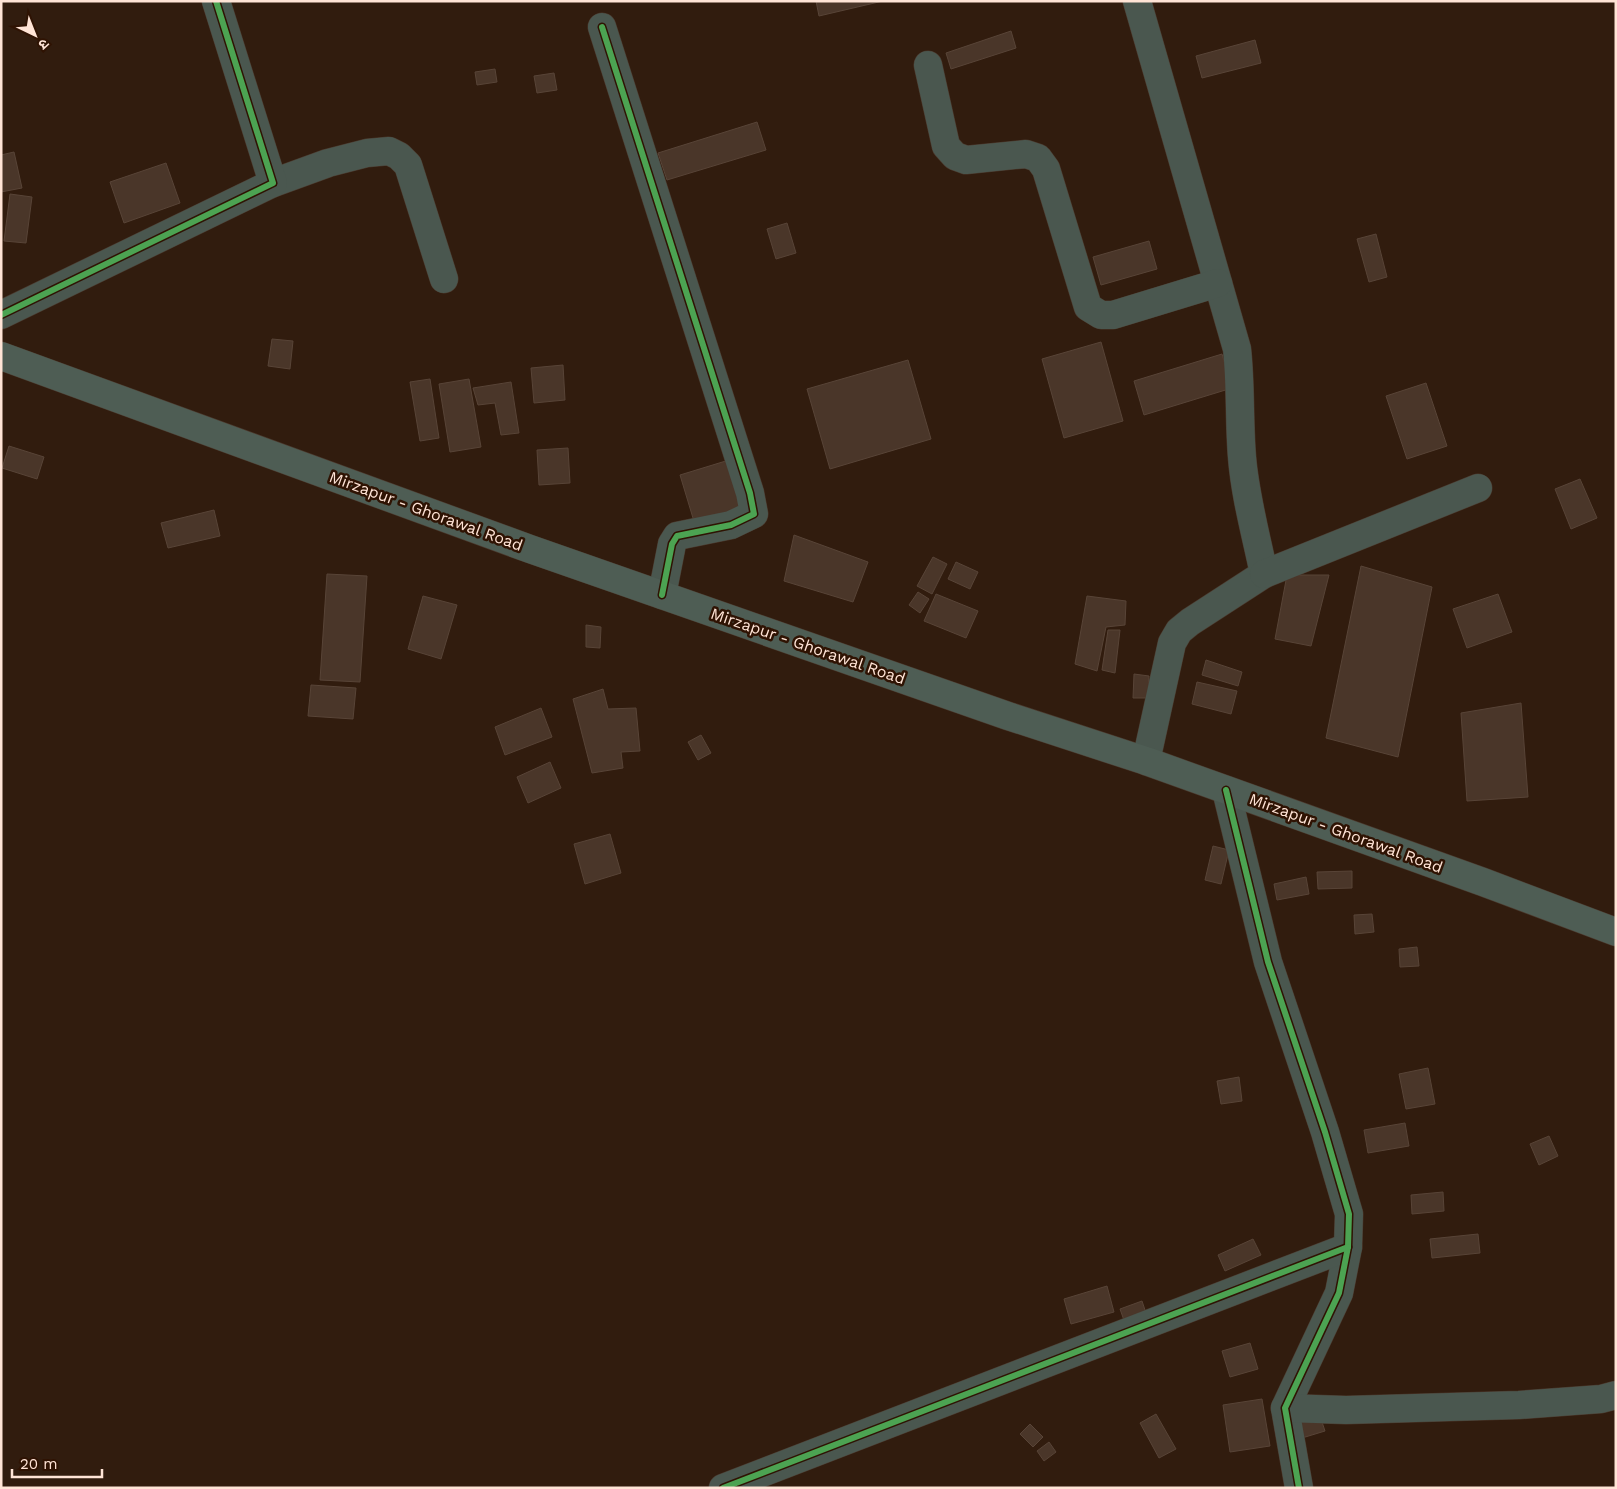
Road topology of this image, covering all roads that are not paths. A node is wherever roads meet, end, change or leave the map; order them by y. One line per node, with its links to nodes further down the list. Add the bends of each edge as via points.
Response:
1 (216, 1): 5 (street)
2 (1137, 1): 7 (street)
3 (602, 27): 12 (street, via 754,514 731,525 677,536 672,544)
4 (928, 65): 7 (street, via 946,146 955,156 966,160 1026,154 1038,158 1046,168 1088,307 1101,315 1113,315)
5 (273, 183): 6 (street, via 328,163 367,154 389,151 400,156 408,165); 8 (street)
6 (444, 279)
7 (1218, 283): 11 (street, via 1237,349 1245,483)
8 (1, 315)
9 (1, 356): 12 (main road, Mirzapur - Ghorawal Road)
10 (1478, 488): 11 (street)
11 (1264, 574): 13 (street, via 1179,631 1172,643)
12 (662, 595): 13 (main road, Mirzapur - Ghorawal Road)
13 (1146, 761): 14 (main road, Mirzapur - Ghorawal Road)
14 (1226, 790): 15 (main road, Mirzapur - Ghorawal Road); 16 (street, via 1268,962 1326,1132 1349,1214)
15 (1616, 932)
16 (1348, 1247): 18 (street, via 1339,1293); 19 (street)
17 (1616, 1395): 18 (street, via 1519,1405 1346,1410)
18 (1285, 1408): 20 (street)
19 (723, 1488)
20 (1299, 1488)

